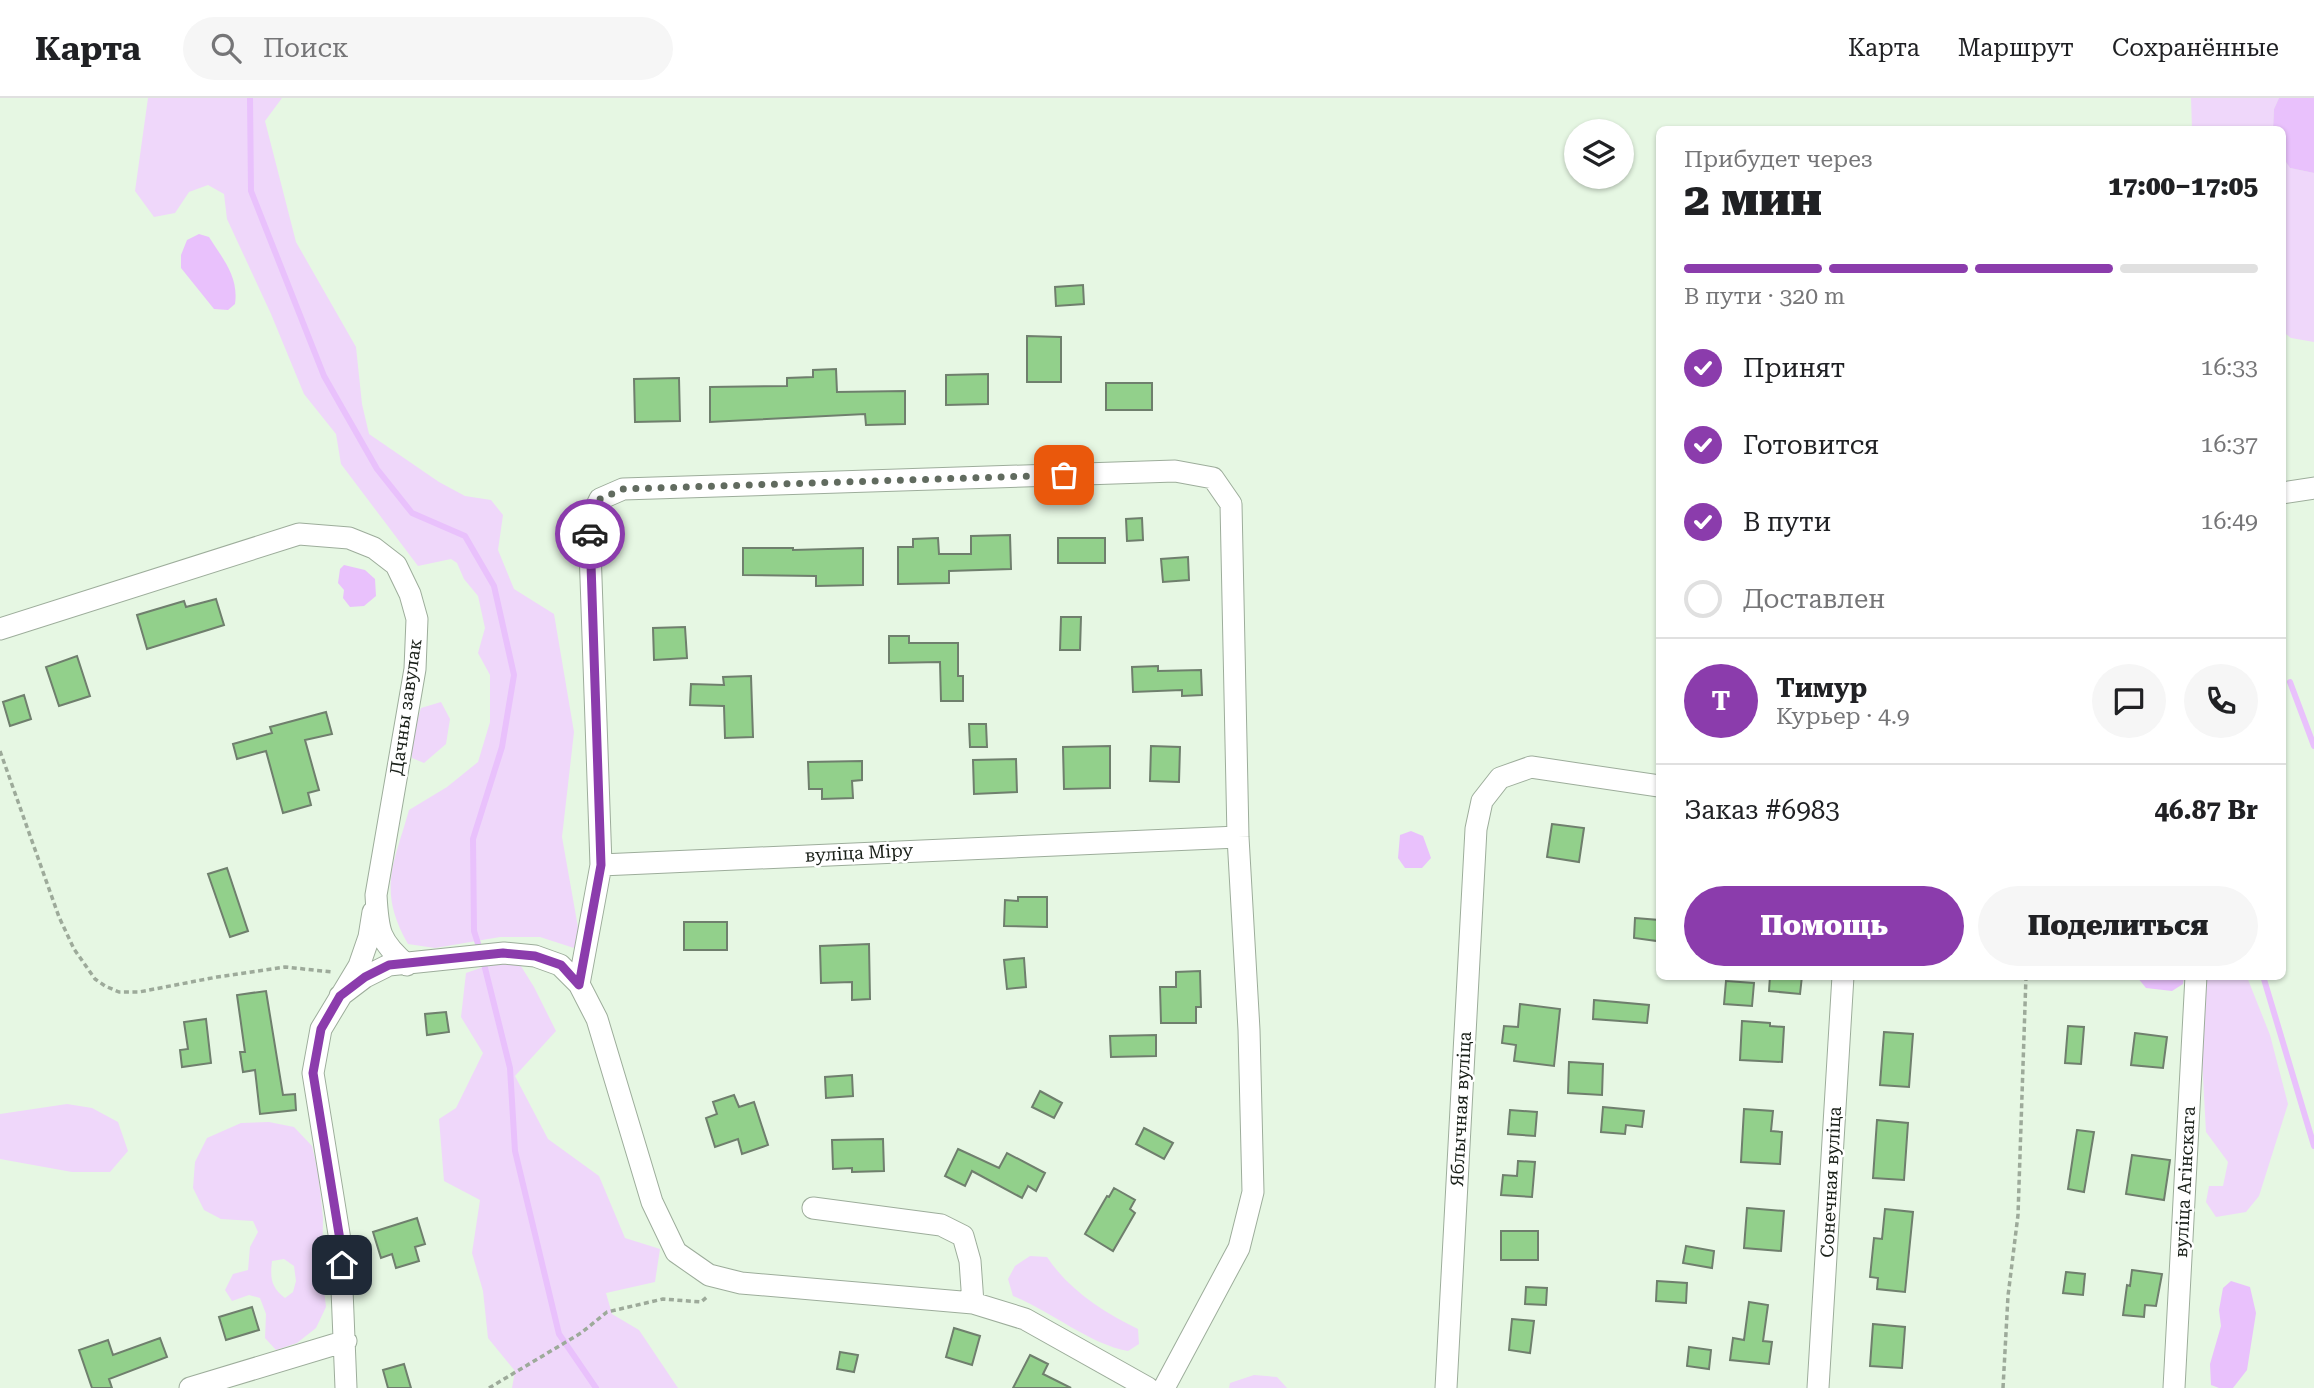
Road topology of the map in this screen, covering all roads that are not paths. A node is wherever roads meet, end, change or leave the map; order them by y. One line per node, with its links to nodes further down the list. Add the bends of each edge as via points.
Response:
1 (2314, 488): 2 (street)
2 (2286, 492)
3 (0, 629): 7 (street, Дачны завулак, via 299,534 349,538 374,548 396,565 417,619 415,669)
4 (1656, 786): 20 (street, Яблычная вуліца, via 1531,767 1500,778 1482,801 1475,830)
5 (1238, 837): 6 (street, вуліца Міру); 6 (street, via 1231,504 1213,478 1175,471 623,489 600,499 589,521); 19 (street, via 1253,1192 1239,1248)
6 (601, 865): 11 (street)
7 (376, 895): 8 (street, Дачны завулак, via 378,924 387,947); 12 (street, via 358,968)
8 (407, 965): 11 (street, via 503,953 535,956 561,965); 12 (street, via 389,965)
9 (1843, 980): 21 (street, Сонечная вуліца)
10 (2196, 980): 22 (street, вуліца Агінскага)
11 (579, 985): 14 (street, via 597,1019 652,1202 676,1252 709,1275 741,1283)
12 (340, 996): 15 (street, via 321,1029 313,1073 340,1240)
13 (813, 1208): 14 (street, via 942,1225 963,1236)
14 (973, 1303): 18 (street, via 1025,1319)
15 (346, 1341): 16 (street); 17 (street)
16 (190, 1388)
17 (346, 1388)
18 (1148, 1388)
19 (1164, 1388)
20 (1446, 1388)
21 (1818, 1388)
22 (2174, 1388)

